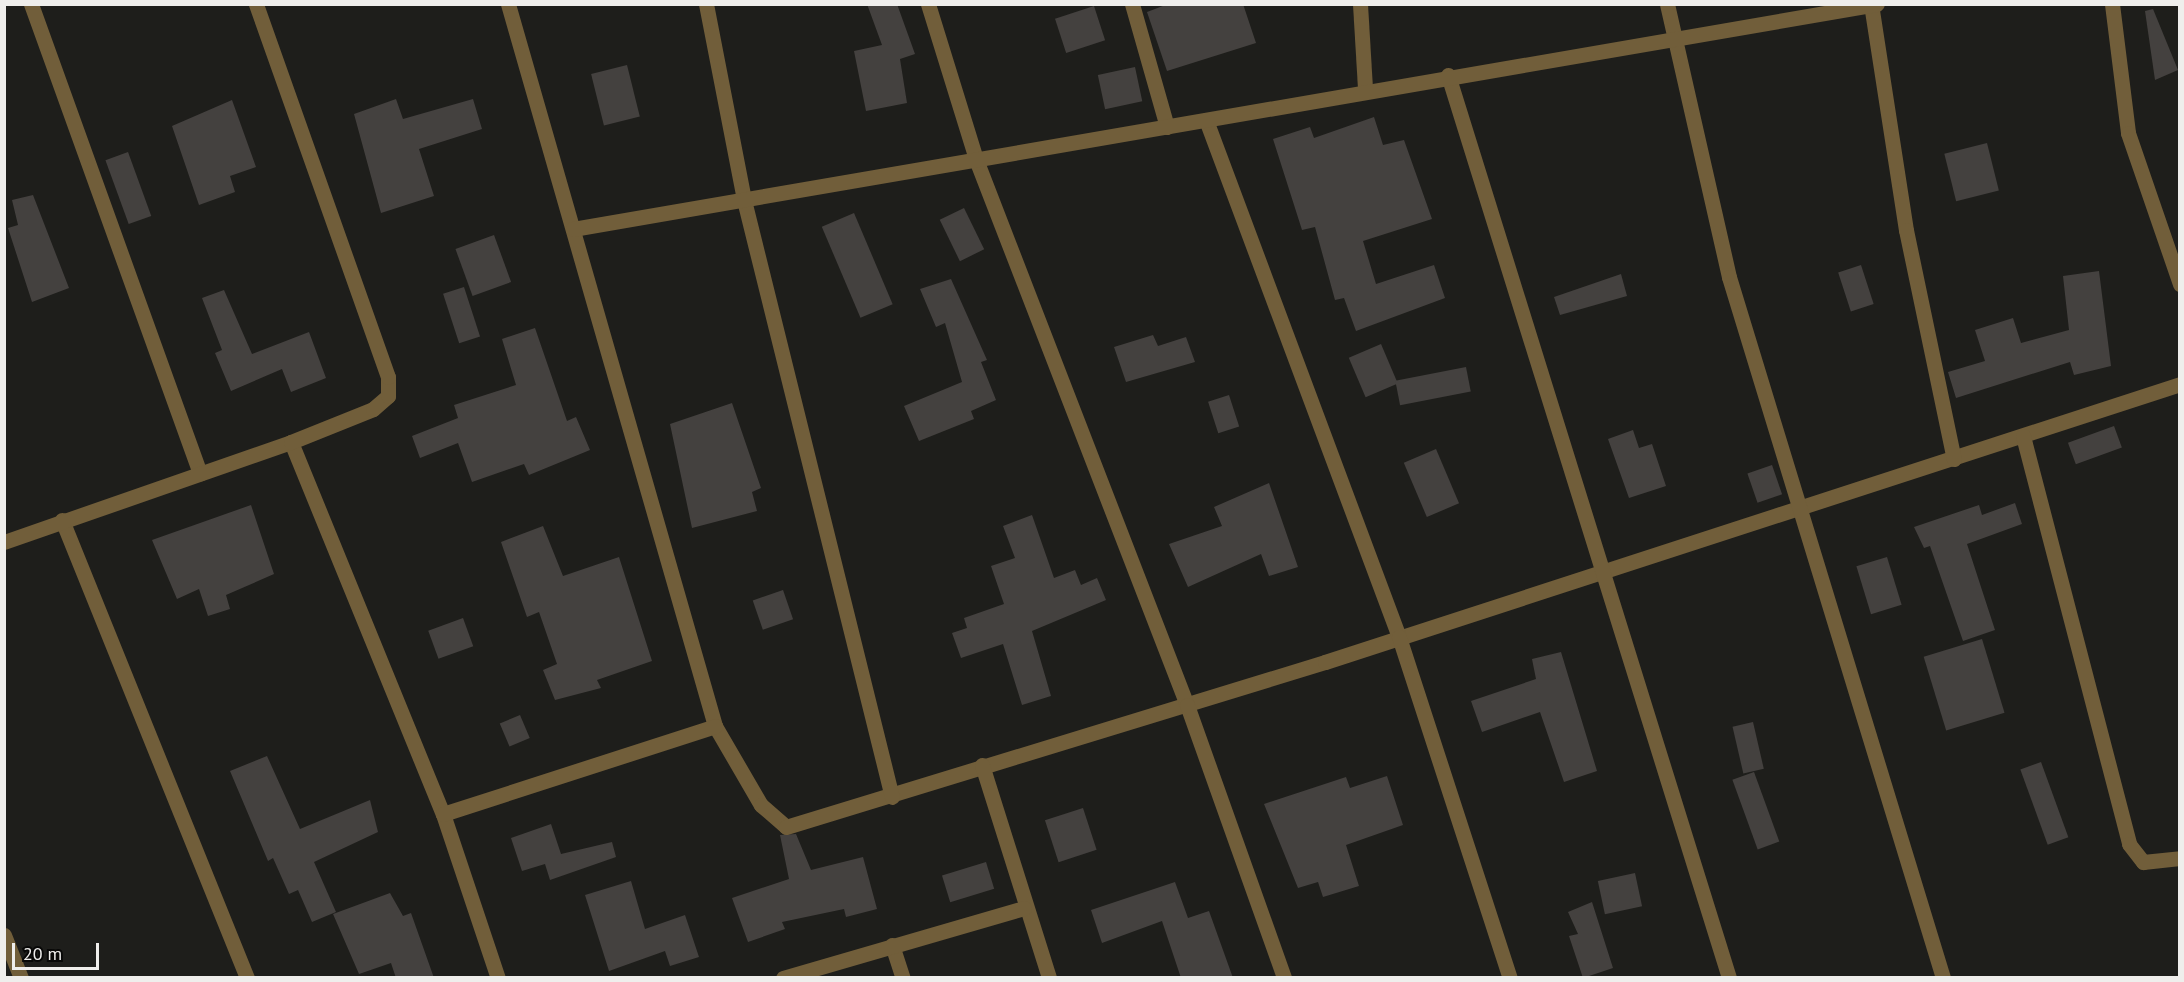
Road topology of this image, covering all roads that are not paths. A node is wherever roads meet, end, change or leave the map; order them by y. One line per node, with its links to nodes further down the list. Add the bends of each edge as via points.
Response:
1 (31, 4): 25 (street)
2 (256, 4): 23 (street, via 388,377 388,396 373,409)
3 (508, 4): 19 (street)
4 (706, 4): 18 (street)
5 (927, 4): 17 (street)
6 (1132, 4): 16 (street)
7 (1359, 4): 14 (street)
8 (1667, 4): 12 (street)
9 (1877, 4): 11 (street)
10 (2112, 4): 20 (street, via 2128,133)
11 (1872, 5): 12 (street); 24 (street, via 1906,230)
12 (1671, 38): 13 (street); 26 (street, via 1729,277)
13 (1448, 75): 14 (street); 29 (street)
14 (1365, 89): 15 (street)
15 (1206, 120): 16 (street); 30 (street)
16 (1167, 127): 17 (street)
17 (977, 162): 18 (street); 31 (street)
18 (744, 200): 19 (street); 34 (street)
19 (573, 229): 32 (street)
20 (2180, 284)
21 (2180, 384): 22 (street)
22 (2023, 436): 24 (street); 36 (street, via 2129,844 2142,862)
23 (291, 442): 25 (street); 35 (street)
24 (1954, 459): 26 (street)
25 (200, 473): 27 (street)
26 (1797, 509): 29 (street); 49 (street)
27 (63, 520): 28 (street); 41 (street)
28 (4, 542)
29 (1601, 572): 30 (street); 48 (street)
30 (1399, 637): 31 (street); 47 (street)
31 (1187, 705): 33 (street); 46 (street)
32 (715, 726): 34 (street, via 760,805 786,827); 35 (street)
33 (982, 765): 34 (street); 37 (street)
34 (892, 797)
35 (443, 814): 42 (street)
36 (2180, 858)
37 (1024, 908): 39 (street); 45 (street)
38 (4, 935): 40 (street)
39 (892, 945): 43 (street); 44 (street)
40 (21, 978)
41 (247, 978)
42 (498, 978)
43 (783, 978)
44 (903, 978)
45 (1049, 978)
46 (1284, 978)
47 (1510, 978)
48 (1729, 978)
49 (1943, 978)

